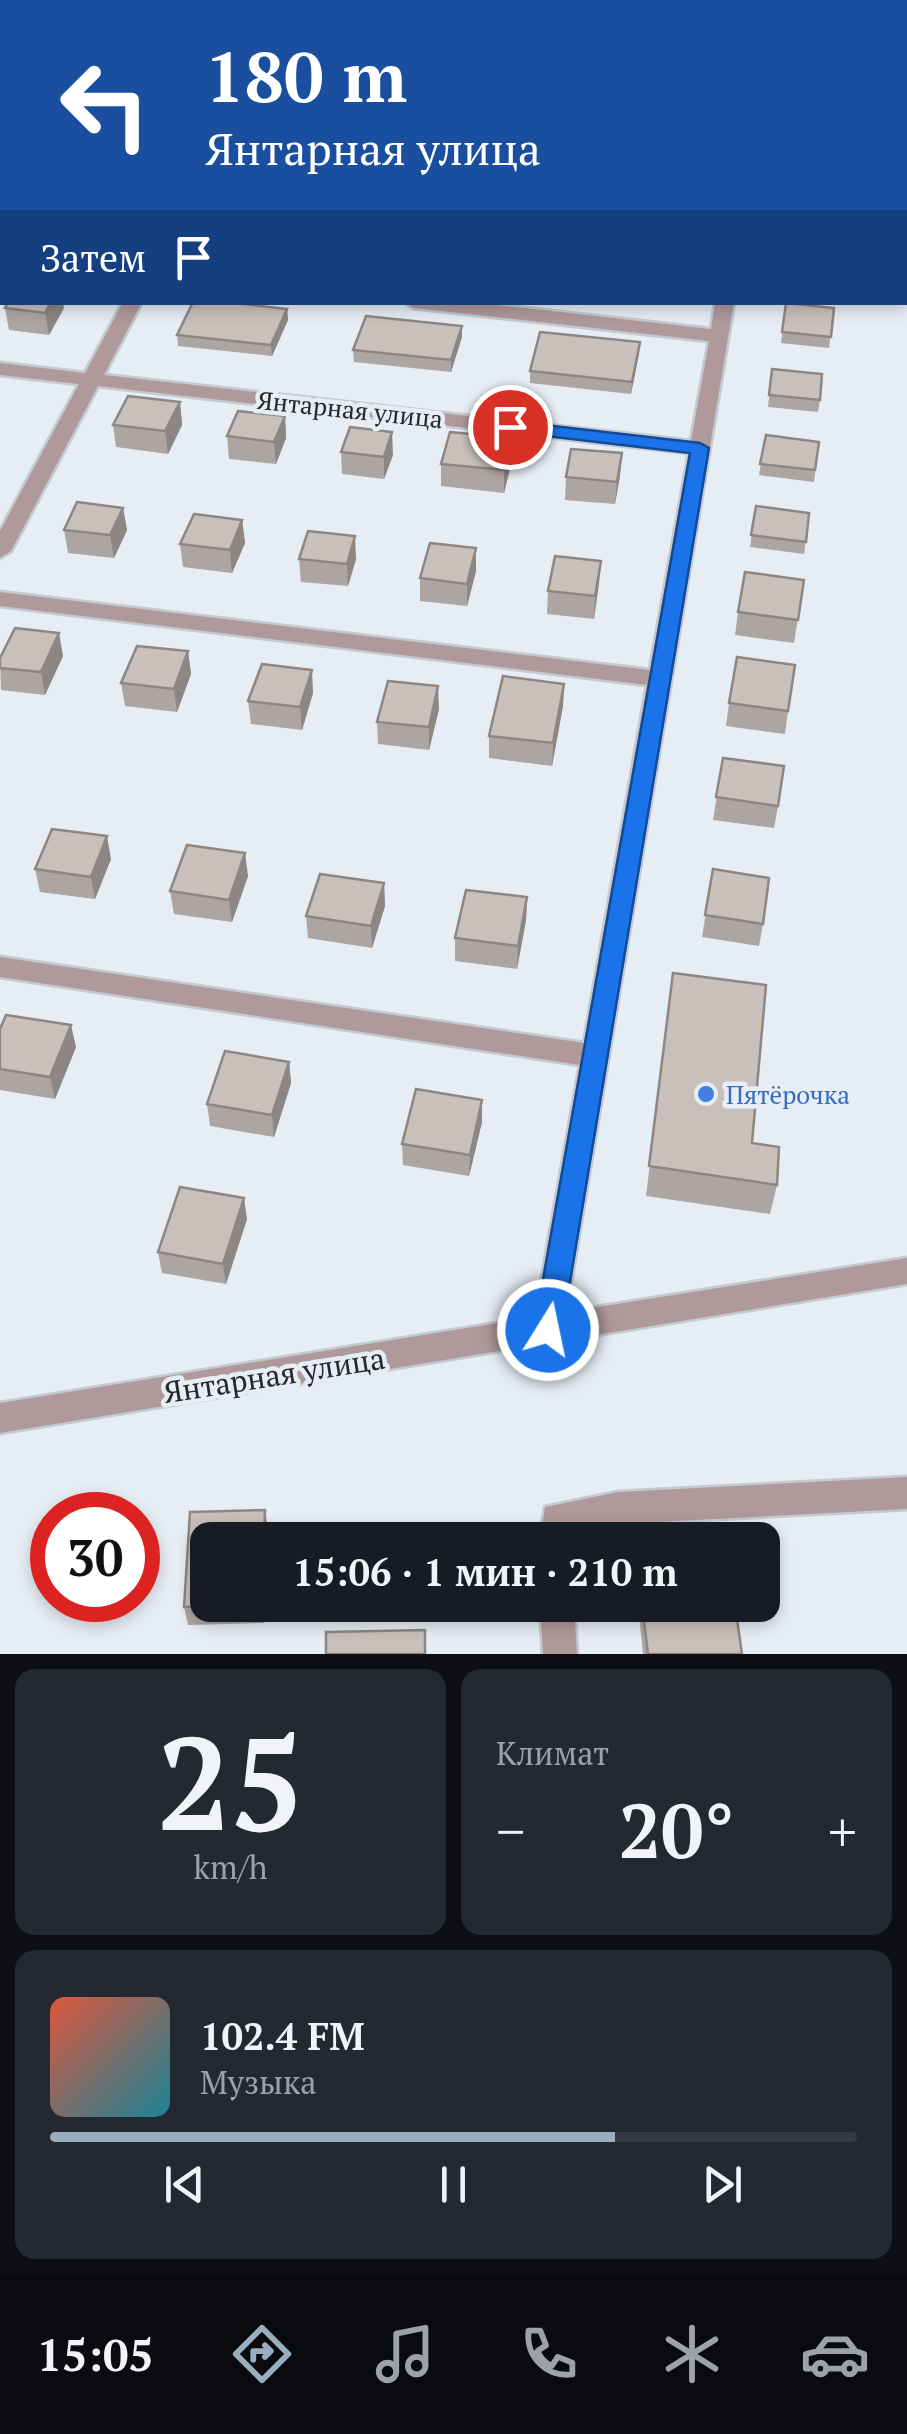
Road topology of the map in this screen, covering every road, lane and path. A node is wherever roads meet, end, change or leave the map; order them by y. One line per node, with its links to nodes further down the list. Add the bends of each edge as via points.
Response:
1 (131, 305): 6 (street)
2 (440, 305): 4 (street)
3 (724, 305): 4 (street)
4 (719, 336): 7 (street)
5 (0, 370): 6 (street, Янтарная улица)
6 (92, 380): 7 (street, Янтарная улица); 8 (street)
7 (700, 448): 10 (street)
8 (0, 551)
9 (0, 599): 10 (street)
10 (660, 679): 12 (street)
11 (0, 968): 12 (street)
12 (596, 1056): 14 (street)
13 (907, 1271): 14 (street, Янтарная улица)
14 (548, 1330): 15 (street, Янтарная улица)
15 (0, 1418)
16 (907, 1493): 17 (street, via 618,1508)
17 (577, 1522)
18 (558, 1622): 19 (street)
19 (560, 1654)

